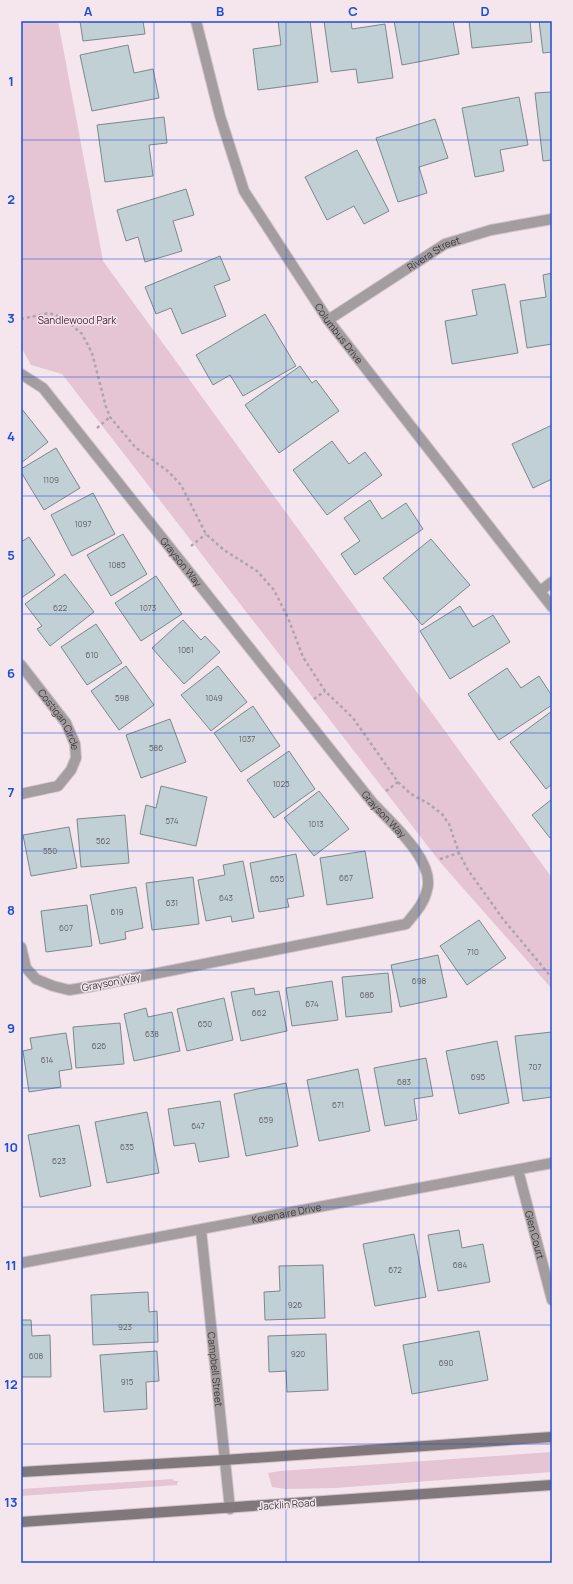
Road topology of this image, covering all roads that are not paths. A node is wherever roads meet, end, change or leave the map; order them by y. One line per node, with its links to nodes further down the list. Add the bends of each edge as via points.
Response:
1 (196, 21): 3 (street, Columbus Drive, via 220,116 244,191)
2 (552, 219): 3 (street, Rivera Street, via 491,230 445,244)
3 (328, 320): 6 (street, Columbus Drive)
4 (21, 374): 10 (street, Grayson Way, via 43,388 372,802 419,854 427,871 428,889 421,906 406,924 69,990 36,978 26,968)
5 (552, 582): 6 (street)
6 (540, 591): 7 (street, Columbus Drive)
7 (552, 607)
8 (21, 665): 9 (street, Costigan Circle, via 66,723 75,744 76,758 58,786)
9 (21, 794)
10 (21, 947)
11 (552, 1164): 12 (street, Kevenaire Drive)
12 (518, 1170): 13 (street, Kevenaire Drive); 15 (street, Glen Court)
13 (201, 1230): 14 (street, Kevenaire Drive); 17 (street, Campbell Street)
14 (21, 1263)
15 (552, 1300)
16 (552, 1438): 17 (main road)
17 (224, 1460): 18 (main road); 20 (street, Campbell Street)
18 (21, 1472)
19 (552, 1485): 20 (main road, Jacklin Road)
20 (230, 1509): 21 (main road, Jacklin Road)
21 (21, 1522)

